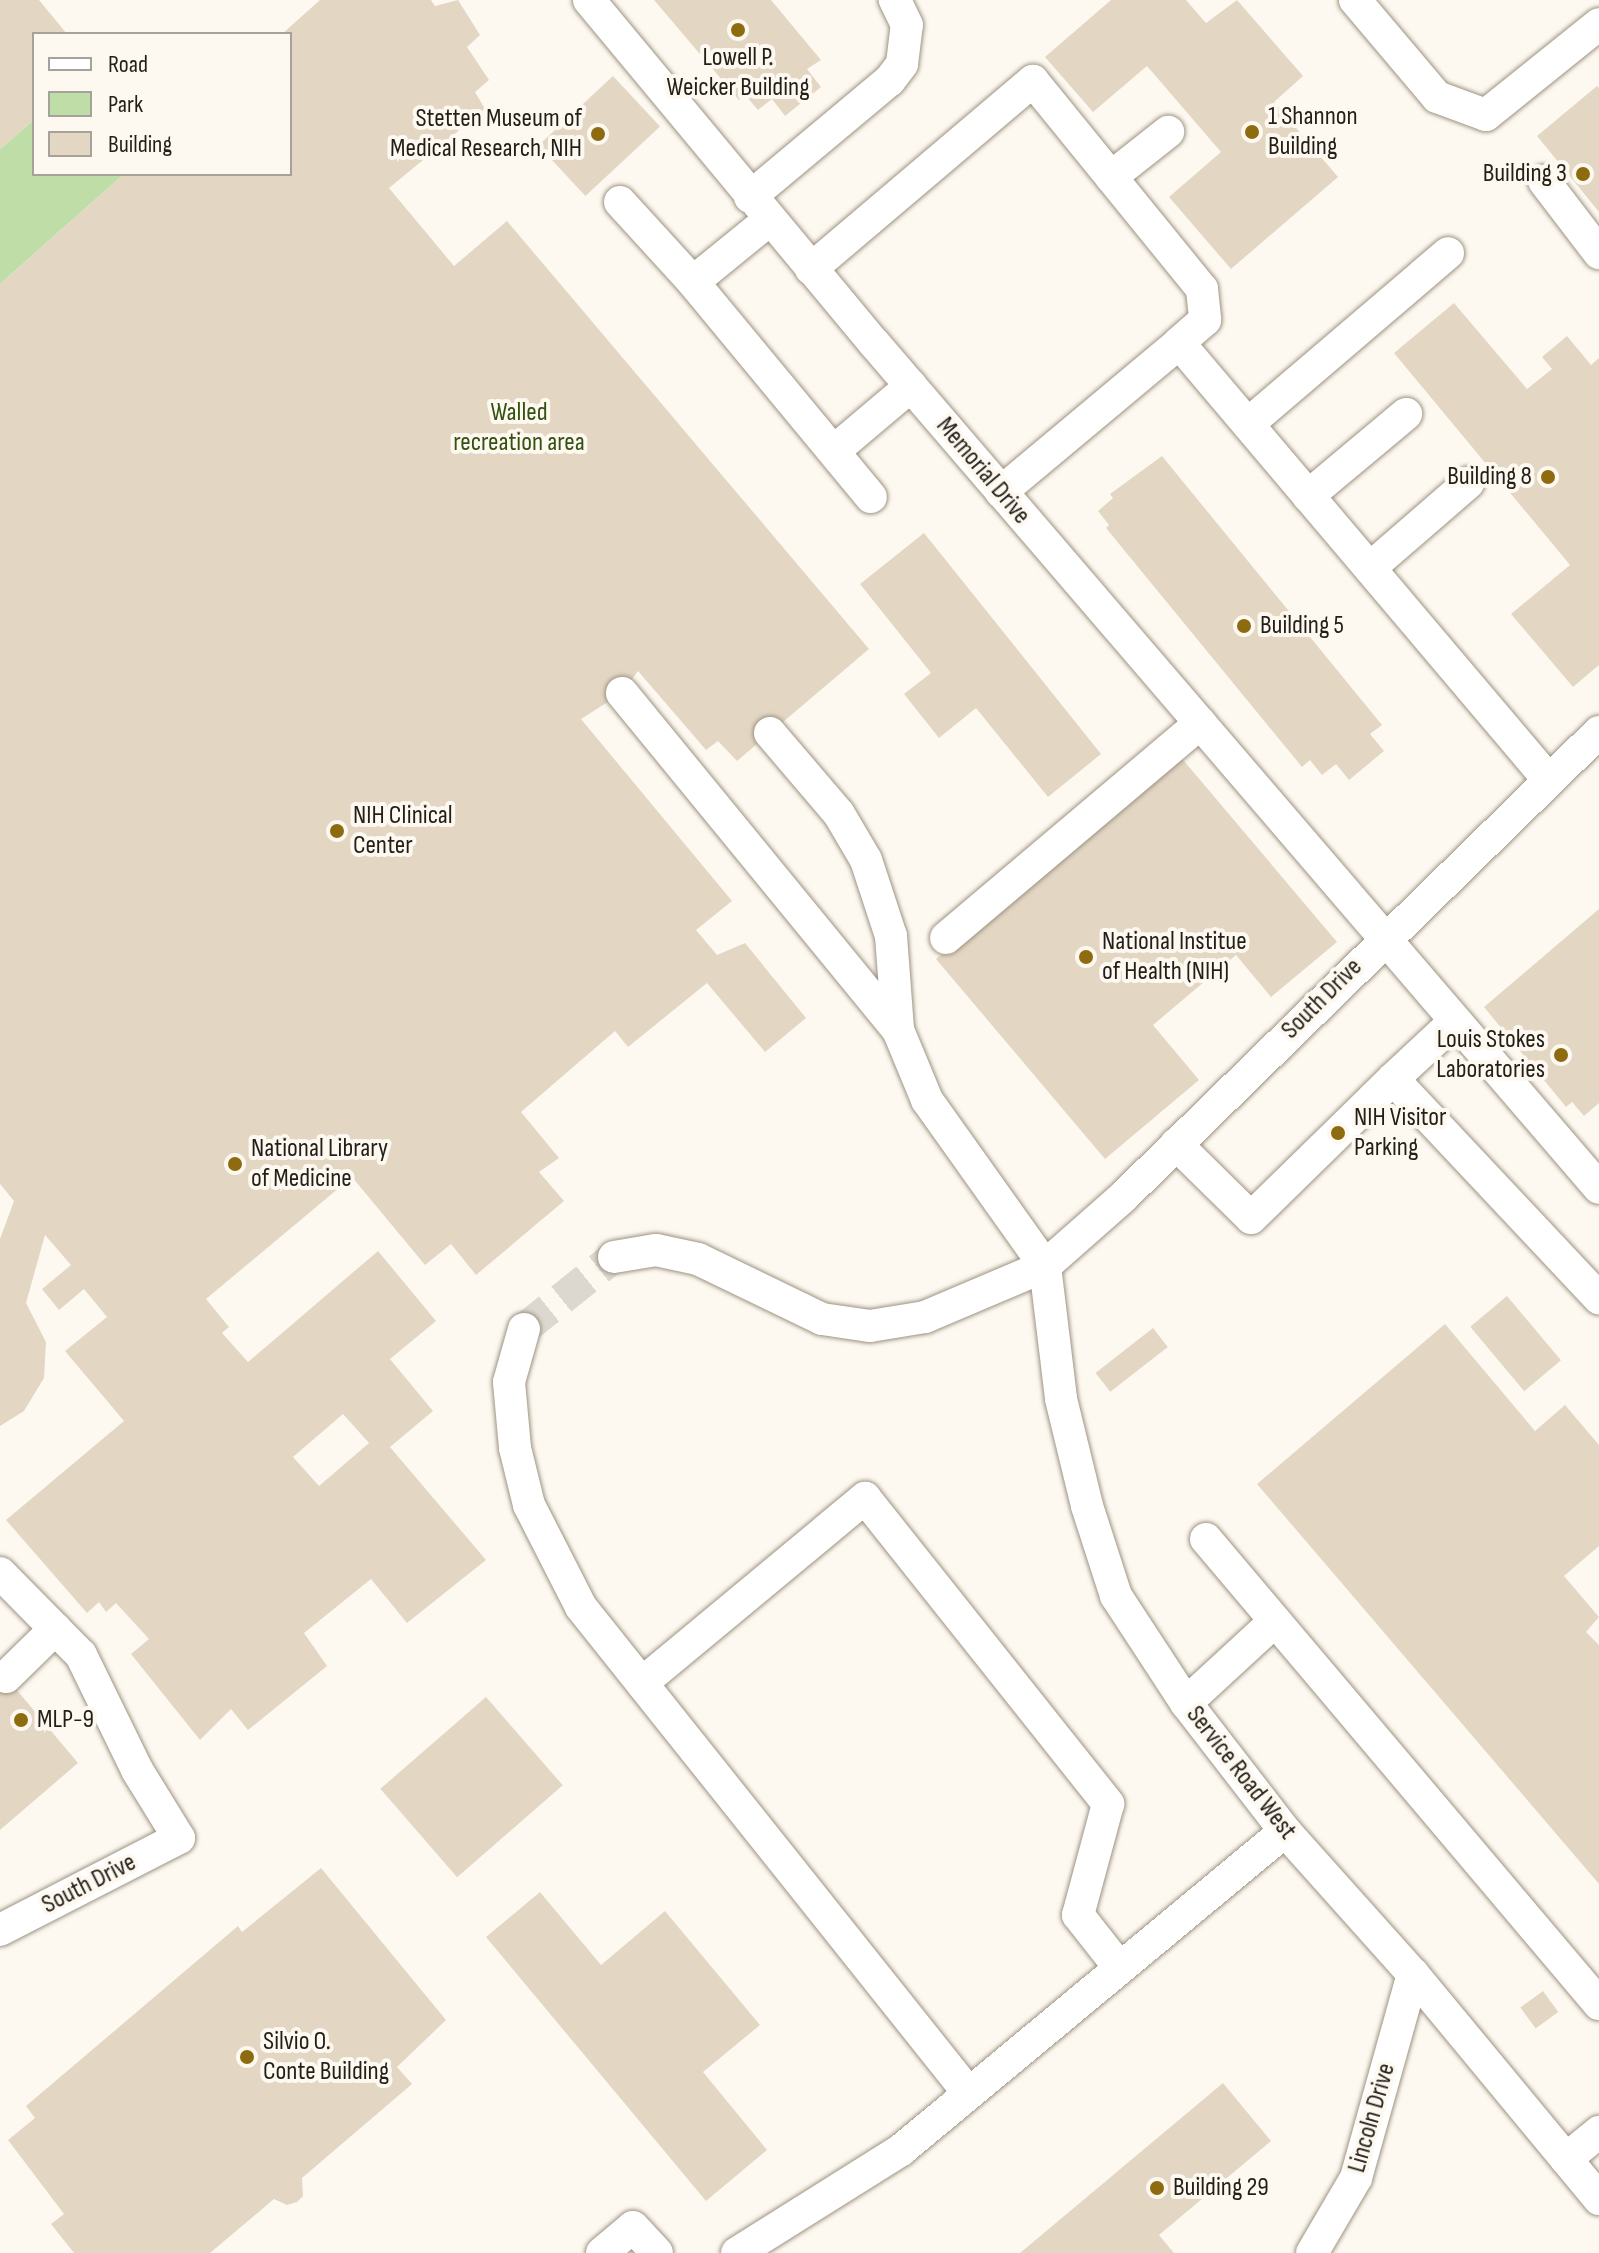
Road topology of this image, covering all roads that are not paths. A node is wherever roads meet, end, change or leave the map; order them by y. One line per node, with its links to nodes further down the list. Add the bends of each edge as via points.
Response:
1 (589, 0): 9 (street, Memorial Drive)
2 (895, 0): 9 (street, via 907,25 902,64)
3 (1355, 0): 4 (street, via 1437,97 1486,115)
4 (1599, 24)
5 (1168, 132): 6 (street)
6 (1111, 177): 12 (street, via 1033,81); 14 (street, via 1202,289 1205,320)
7 (1544, 181): 11 (street)
8 (620, 202): 13 (street)
9 (760, 208): 12 (street, Memorial Drive); 13 (street)
10 (1448, 253): 17 (street)
11 (1599, 253)
12 (811, 269): 15 (street, Memorial Drive)
13 (693, 282): 18 (street)
14 (1179, 343): 17 (street); 20 (street)
15 (911, 386): 18 (street); 20 (street, Memorial Drive)
16 (1406, 414): 21 (street)
17 (1248, 424): 21 (street)
18 (834, 451): 22 (street)
19 (1468, 483): 23 (street)
20 (1001, 492): 25 (street, Memorial Drive)
21 (1308, 496): 23 (street)
22 (871, 497)
23 (1370, 568): 28 (street)
24 (622, 693): 32 (street)
25 (1200, 723): 29 (street); 30 (street, Memorial Drive)
26 (1599, 732): 28 (street, South Drive)
27 (770, 733): 32 (street, via 839,814 866,860 891,936)
28 (1548, 779): 30 (street, South Drive)
29 (946, 938)
30 (1383, 938): 31 (street, Memorial Drive); 34 (street, South Drive)
31 (1453, 1023): 33 (street); 35 (street, Memorial Drive)
32 (898, 1030): 37 (street, via 927,1100)
33 (1393, 1079): 34 (street, via 1251,1218); 38 (street)
34 (1176, 1144): 37 (street, South Drive)
35 (1599, 1188)
36 (614, 1257): 37 (street, South Drive, via 656,1250 698,1259 822,1319 870,1326 925,1317)
37 (1045, 1266): 46 (street, Service Road West, via 1061,1399 1116,1596)
38 (1599, 1298)
39 (524, 1329): 45 (street, via 509,1382 515,1448 529,1505 581,1607)
40 (1206, 1539): 42 (street)
41 (6, 1589): 43 (street)
42 (1275, 1621): 46 (street); 51 (street)
43 (55, 1629): 44 (street); 48 (street, South Drive, via 81,1655 137,1770 179,1838)
44 (6, 1677)
45 (642, 1683): 49 (street, via 865,1498 1108,1804 1078,1915); 52 (street)
46 (1186, 1703): 47 (street, Service Road West)
47 (1285, 1831): 49 (street); 50 (street, Service Road West)
48 (0, 1930)
49 (1119, 1967): 52 (street)
50 (1413, 1974): 54 (street, Service Road West); 59 (street, Lincoln Drive, via 1356,2178)
51 (1599, 2004)
52 (967, 2091): 58 (street, via 901,2150)
53 (1599, 2132): 54 (street)
54 (1566, 2159): 55 (street, Service Road West)
55 (1599, 2199)
56 (602, 2253): 57 (street, via 633,2227)
57 (657, 2253)
58 (737, 2253)
59 (1312, 2253)

